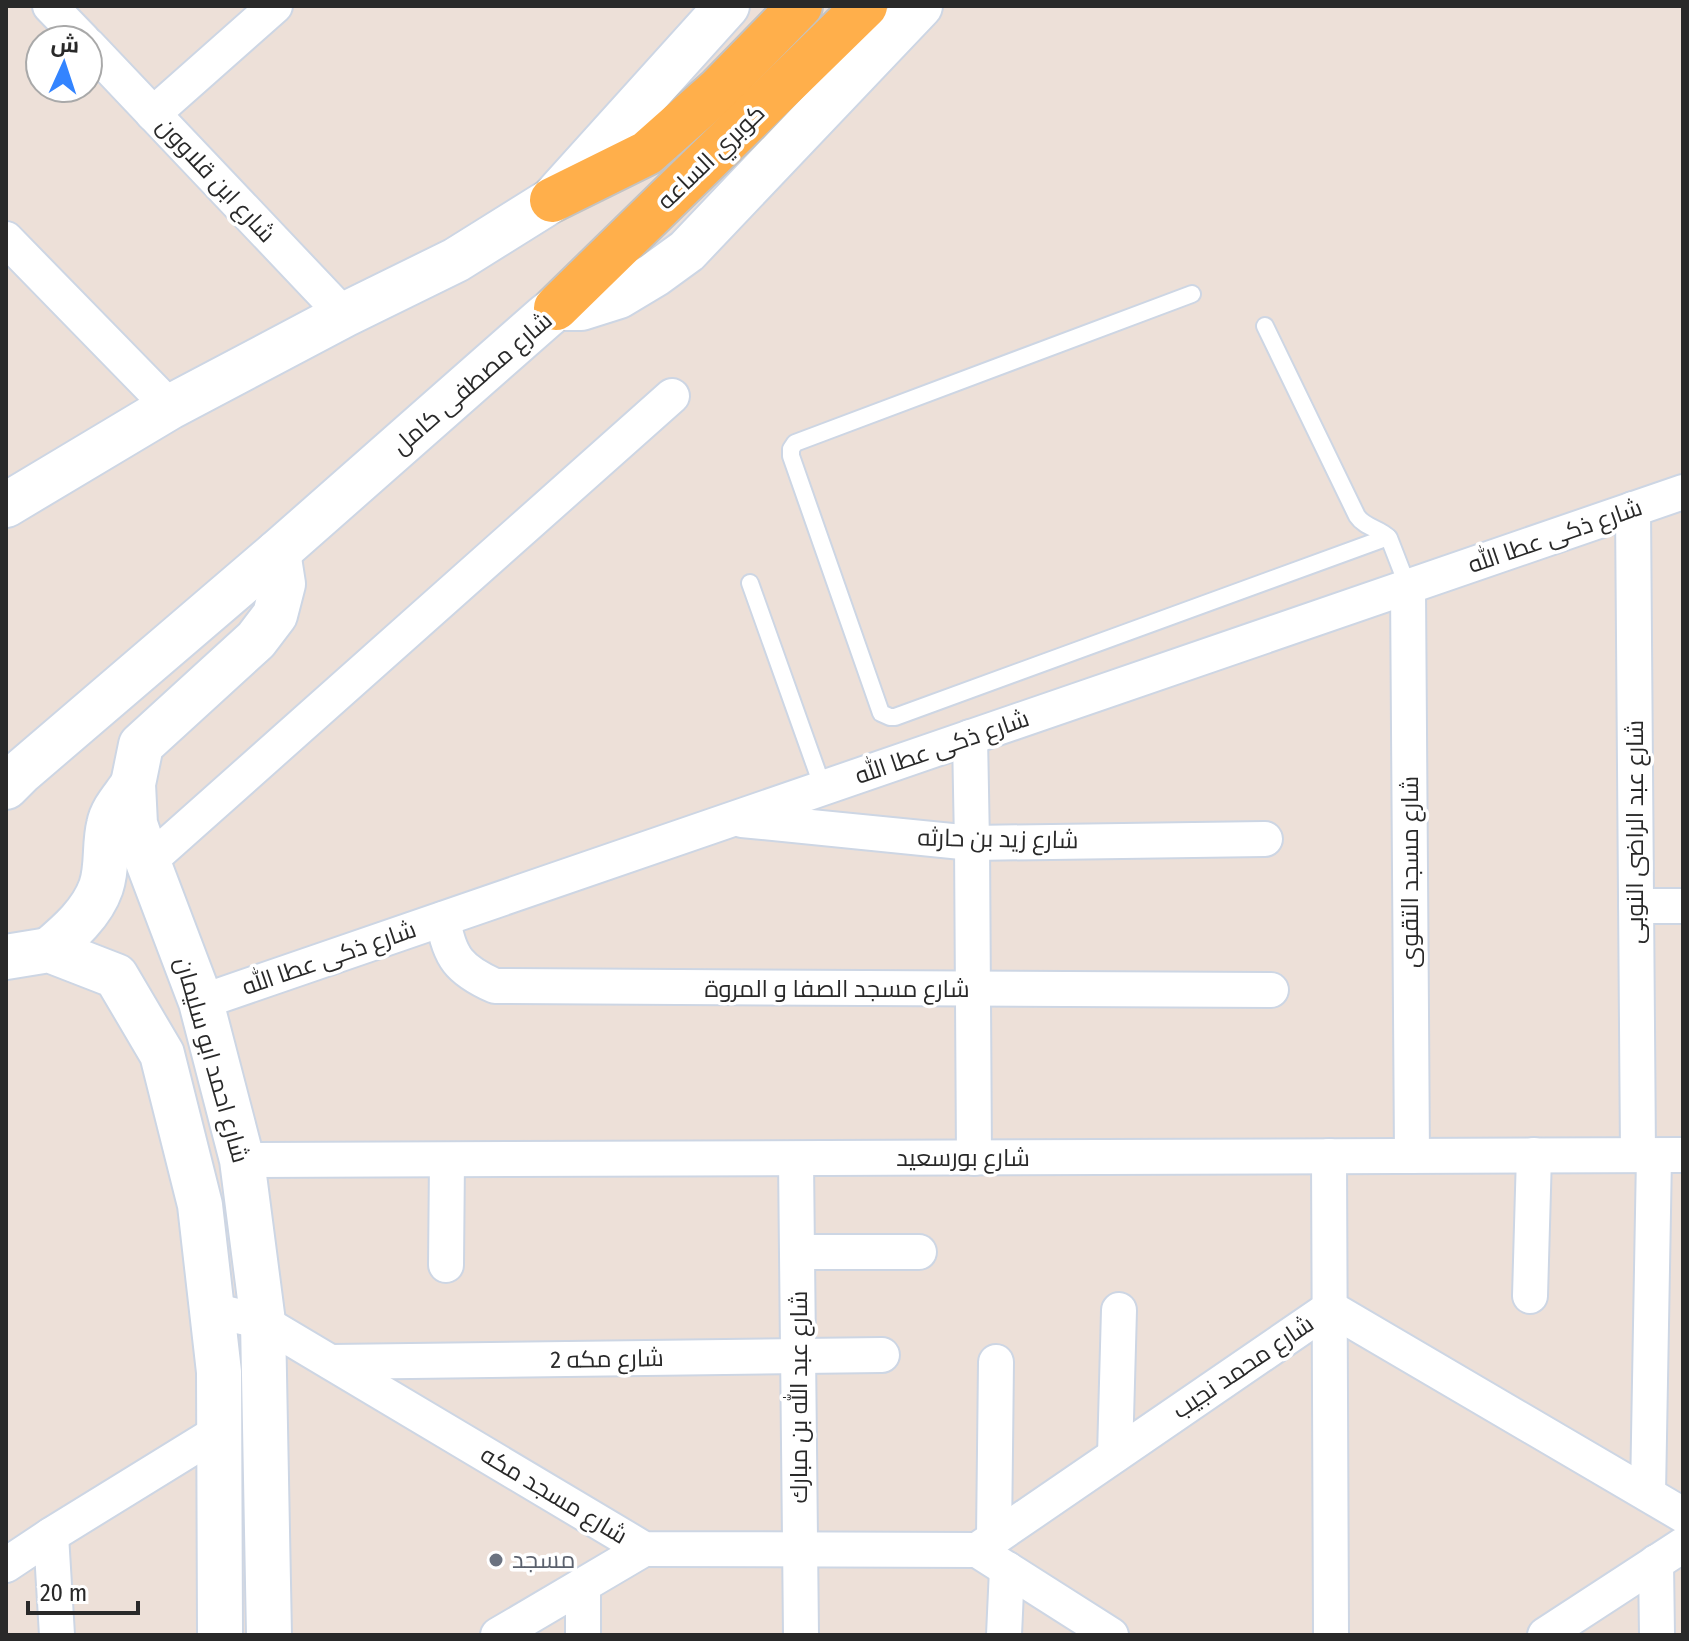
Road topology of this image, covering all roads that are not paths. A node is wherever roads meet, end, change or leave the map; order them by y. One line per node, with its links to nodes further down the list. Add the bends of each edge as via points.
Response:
1 (275, 6): 7 (street)
2 (727, 6): 8 (main road)
3 (800, 6): 8 (main road, كوبري الساعه, via 647,153)
4 (865, 6): 11 (main road, كوبري الساعه)
5 (920, 6): 11 (main road, شارع مصطفى كامل, via 687,251 619,296 581,308)
6 (104, 62): 7 (street, شارع ابن قلاوون)
7 (153, 114): 12 (street, شارع ابن قلاوون)
8 (552, 200): 12 (main road, via 456,260)
9 (6, 239): 15 (street)
10 (1192, 294): 19 (lane, via 795,443 791,456 881,713 895,717)
11 (556, 308): 20 (main road, شارع مصطفى كامل)
12 (344, 315): 15 (main road)
13 (1265, 326): 19 (lane, via 1357,516)
14 (672, 396): 30 (street)
15 (170, 407): 17 (main road)
16 (1683, 492): 18 (street, شارع ذكى عطا الله)
17 (8, 501)
18 (1633, 509): 22 (street, شارع ذكى عطا الله); 31 (street, شارع عبد الراضى النوبى)
19 (1388, 537): 22 (lane)
20 (278, 552): 24 (main road, شارع مصطفى كامل); 25 (main road, شارع احمد ابو سليمان, via 283,584 275,615 256,640 141,745)
21 (750, 583): 26 (lane)
22 (1408, 587): 23 (street, شارع ذكى عطا الله); 42 (street, شارع مسجد التقوى)
23 (970, 737): 26 (street, شارع ذكى عطا الله); 29 (street)
24 (11, 768)
25 (133, 784): 30 (main road, شارع احمد ابو سليمان, via 135,824); 34 (main road, via 108,827 102,886 95,901)
26 (823, 788): 27 (street, شارع ذكى عطا الله)
27 (732, 819): 29 (street, شارع زيد بن حارثه); 33 (street, شارع ذكى عطا الله)
28 (1265, 839): 29 (street, شارع زيد بن حارثه)
29 (972, 843): 36 (street)
30 (148, 862): 38 (main road, شارع احمد ابو سليمان)
31 (1636, 906): 32 (street); 40 (street, شارع عبد الراضى النوبى)
32 (1683, 906)
33 (443, 919): 36 (street, شارع مسجد الصفا و المروة, via 457,962 495,986); 38 (street, شارع ذكى عطا الله)
34 (49, 950): 35 (main road); 52 (main road, شارع احمد ابو سليمان, via 116,976 162,1054 200,1205)
35 (6, 957)
36 (973, 989): 37 (street, شارع مسجد الصفا و المروة); 43 (street)
37 (1271, 990)
38 (201, 1002): 45 (main road, شارع احمد ابو سليمان)
39 (1534, 1155): 40 (street, شارع بورسعيد); 42 (street, شارع بورسعيد); 50 (street)
40 (1658, 1155): 61 (street, شارع عبد الراضى النوبى)
41 (1329, 1156): 42 (street, شارع بورسعيد); 43 (street, شارع بورسعيد); 51 (street)
42 (1412, 1156)
43 (974, 1158): 44 (street, شارع بورسعيد)
44 (796, 1159): 46 (street, شارع بورسعيد); 47 (street, شارع عبد الله بن مبارك)
45 (242, 1160): 46 (street, شارع بورسعيد); 54 (main road, شارع احمد ابو سليمان)
46 (447, 1160): 49 (street)
47 (797, 1252): 48 (street); 56 (street, شارع عبد الله بن مبارك)
48 (919, 1252)
49 (446, 1265)
50 (1530, 1296)
51 (1330, 1308): 60 (street, شارع محمد نجيب); 61 (street, شارع محمد نجيب); 78 (street)
52 (212, 1310): 54 (street, شارع مسجد مكه); 59 (main road, شارع احمد ابو سليمان)
53 (1119, 1310): 60 (street)
54 (263, 1322): 57 (street, شارع مسجد مكه); 72 (main road, شارع احمد ابو سليمان)
55 (882, 1355): 56 (street, شارع مكه 2)
56 (798, 1356): 57 (street, شارع مكه 2); 65 (street, شارع عبد الله بن مبارك)
57 (331, 1362): 64 (street, شارع مسجد مكه)
58 (996, 1362): 66 (street)
59 (218, 1432): 63 (street); 71 (main road, شارع احمد ابو سليمان)
60 (1115, 1455): 66 (street, شارع محمد نجيب)
61 (1648, 1494): 62 (street, شارع محمد نجيب)
62 (1683, 1515)
63 (51, 1535): 68 (street); 70 (street)
64 (644, 1549): 65 (street, شارع مسجد مكه); 69 (street)
65 (800, 1549): 66 (street, شارع مسجد مكه); 75 (street, شارع عبد الله بن مبارك)
66 (993, 1552): 76 (street); 77 (street)
67 (1670, 1553): 79 (street); 80 (street)
68 (6, 1565)
69 (583, 1585): 73 (street); 74 (street)
70 (57, 1635)
71 (220, 1635)
72 (269, 1635)
73 (498, 1635)
74 (583, 1635)
75 (801, 1635)
76 (1004, 1635)
77 (1111, 1635)
78 (1331, 1635)
79 (1545, 1635)
80 (1657, 1635)

